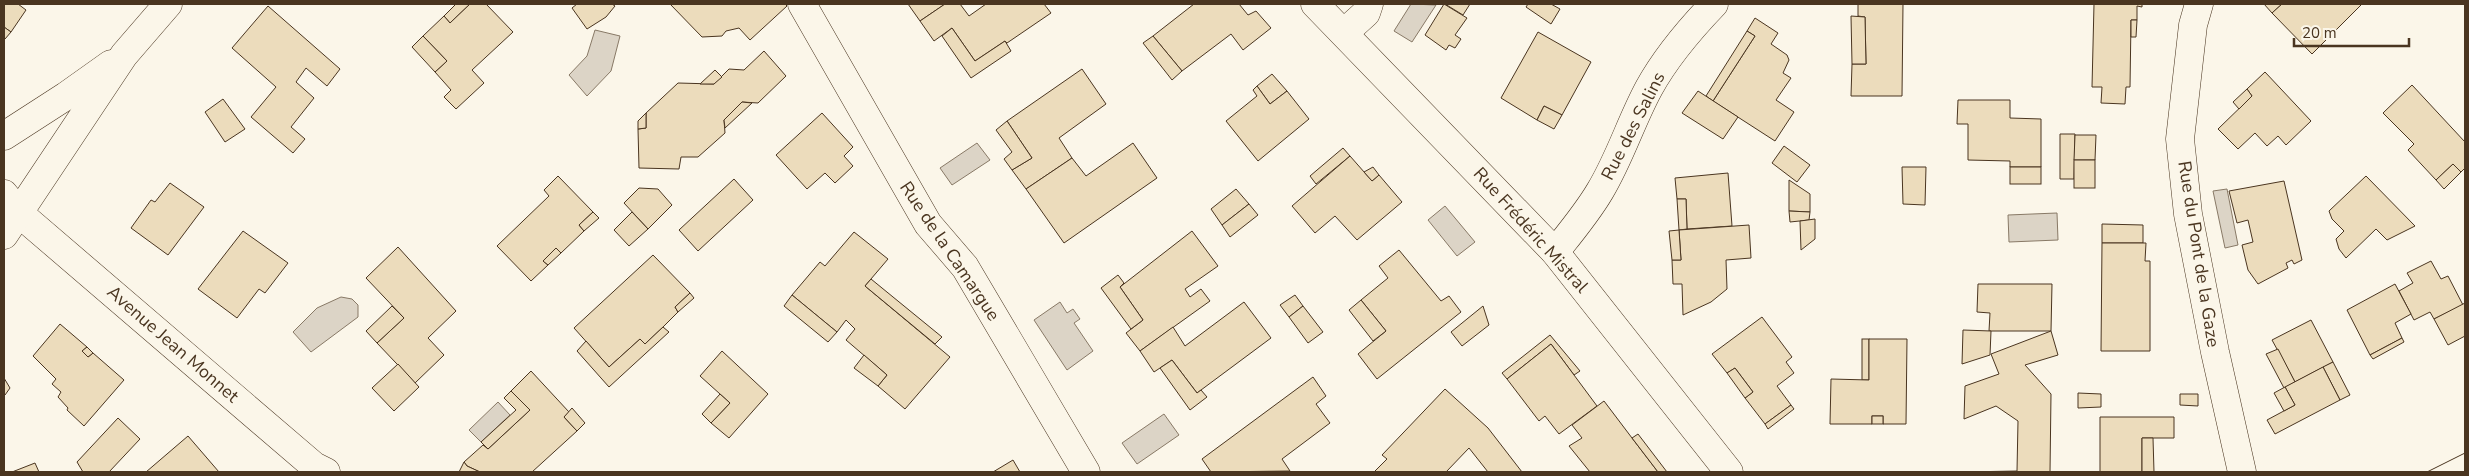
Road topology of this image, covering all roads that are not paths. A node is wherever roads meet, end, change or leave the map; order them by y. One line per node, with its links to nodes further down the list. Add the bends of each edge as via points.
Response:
1 (168, 4): 8 (street)
2 (802, 4): 14 (street, Rue de la Camargue, via 928,224 965,267)
3 (1315, 4): 7 (street, Rue Frédéric Mistral)
4 (1369, 4): 7 (street, via 1366,13)
5 (1714, 4): 12 (street, Rue des Salins, via 1661,68 1601,190)
6 (2198, 4): 16 (street, Rue du Pont de la Gaze, via 2193,25 2181,148 2188,214)
7 (1345, 32): 12 (street, Rue Frédéric Mistral)
8 (124, 55): 9 (street); 10 (street)
9 (4, 136)
10 (12, 204): 11 (street); 13 (street, Avenue Jean Monnet, via 314,466)
11 (4, 235)
12 (1555, 252): 15 (street, Rue Frédéric Mistral)
13 (326, 472)
14 (1086, 472)
15 (1729, 472)
16 (2242, 472)

